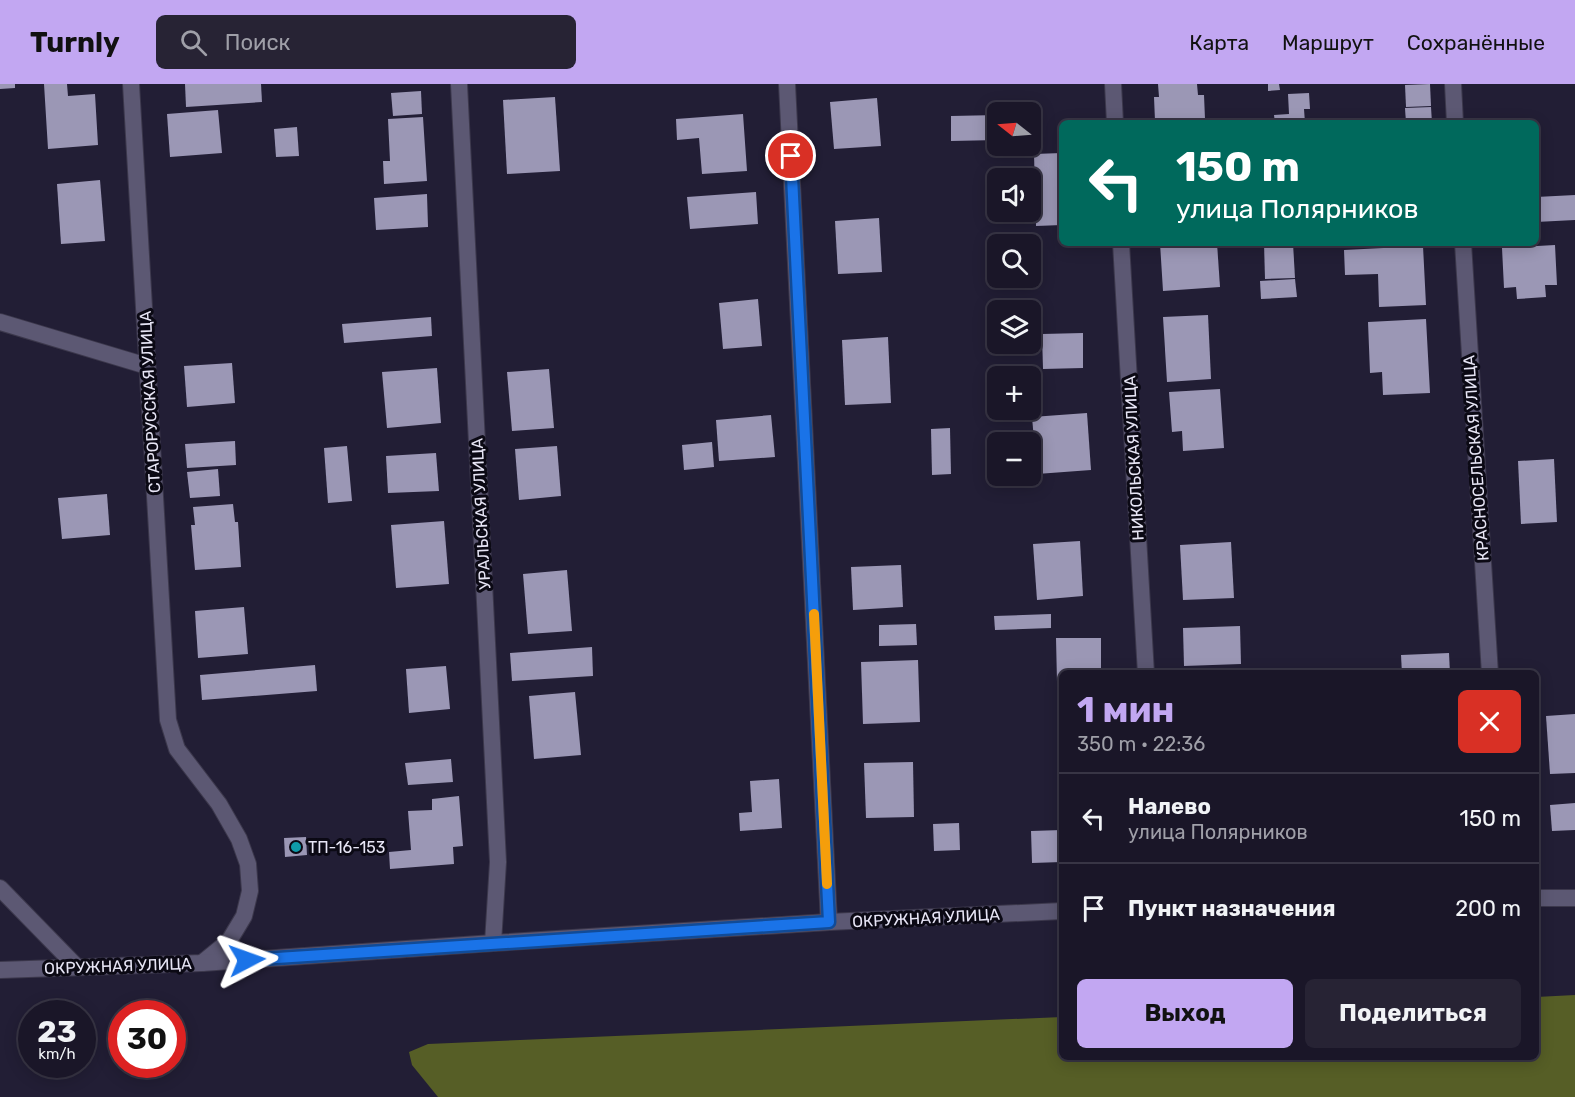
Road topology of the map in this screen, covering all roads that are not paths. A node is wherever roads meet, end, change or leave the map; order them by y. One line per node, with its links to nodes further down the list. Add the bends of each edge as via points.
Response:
1 (131, 84): 11 (street, СТАРОРУССКАЯ УЛИЦА)
2 (459, 84): 19 (street, УРАЛЬСКАЯ УЛИЦА, via 498,862)
3 (787, 84): 18 (street)
4 (1113, 84): 6 (street)
5 (1453, 84): 7 (street)
6 (1115, 120)
7 (1455, 120)
8 (1121, 246): 12 (street, НИКОЛЬСКАЯ УЛИЦА)
9 (1463, 246): 13 (street, КРАСНОСЕЛЬСКАЯ УЛИЦА)
10 (0, 322): 11 (street)
11 (147, 366): 20 (street, СТАРОРУССКАЯ УЛИЦА, via 168,720 177,749 219,804 248,864 250,891 244,916 229,941)
12 (1146, 670)
13 (1490, 670)
14 (0, 888): 21 (street)
15 (1539, 898): 16 (street)
16 (1575, 898)
17 (1059, 911): 18 (street, ОКРУЖНАЯ УЛИЦА)
18 (829, 922): 19 (street, ОКРУЖНАЯ УЛИЦА)
19 (493, 943): 20 (street, ОКРУЖНАЯ УЛИЦА)
20 (202, 963): 21 (street, ОКРУЖНАЯ УЛИЦА)
21 (77, 967): 22 (street, ОКРУЖНАЯ УЛИЦА)
22 (0, 970)

